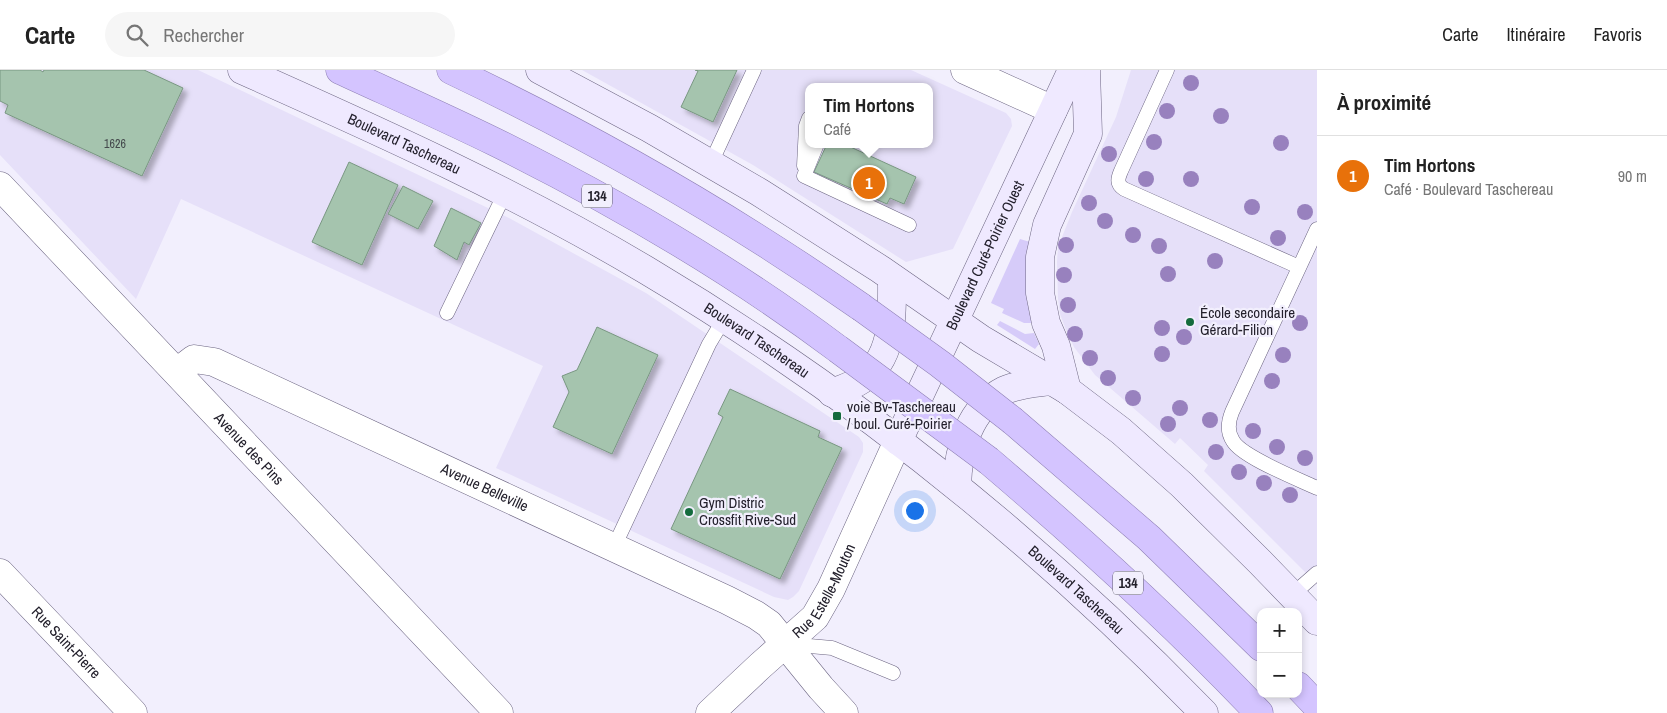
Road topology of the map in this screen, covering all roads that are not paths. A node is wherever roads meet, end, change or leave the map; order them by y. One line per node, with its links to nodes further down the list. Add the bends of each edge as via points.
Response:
1 (242, 70): 18 (main road, Boulevard Taschereau)
2 (340, 70): 47 (highway, 134, bridge, via 495,142 600,197 750,288 838,349 990,461 1113,569)
3 (451, 70): 38 (highway, bridge, via 581,135 667,183 861,307 1013,421 1149,538)
4 (540, 70): 10 (main road)
5 (754, 70): 15 (lane)
6 (965, 70): 11 (street)
7 (1072, 70): 12 (main road, Boulevard Curé-Poirier Ouest)
8 (1086, 70): 27 (main road, via 1088,134 1047,225 1040,257 1040,292 1046,324 1056,346)
9 (1167, 70): 21 (lane, via 1118,178 1120,184 1124,189)
10 (572, 77): 15 (main road)
11 (998, 77): 12 (street)
12 (1053, 110): 25 (main road, Boulevard Curé-Poirier Ouest)
13 (805, 148): 16 (lane)
14 (815, 148): 16 (lane)
15 (711, 163): 22 (main road)
16 (804, 176): 19 (lane)
17 (0, 186): 26 (street, Avenue des Pins)
18 (505, 193): 23 (lane); 24 (main road, Boulevard Taschereau, via 644,269)
19 (909, 224)
20 (1317, 229): 21 (lane)
21 (1299, 267): 31 (lane, via 1229,419 1229,431 1241,450)
22 (892, 278): 25 (main road); 28 (main road, via 892,318 885,351 875,368 860,381)
23 (447, 313)
24 (724, 320): 28 (main road, Boulevard Taschereau); 32 (lane)
25 (955, 320): 27 (main road); 29 (main road, Boulevard Curé-Poirier Ouest)
26 (177, 372): 32 (street, Avenue Belleville, via 194,359 214,362); 43 (street, Avenue des Pins)
27 (1058, 386): 30 (main road, via 1022,385 1005,390 990,400 970,428 961,451); 35 (main road, via 1150,456)
28 (832, 393): 29 (main road, Boulevard Taschereau)
29 (898, 441): 30 (main road, Boulevard Taschereau); 37 (street, Rue Estelle-Mouton, via 821,608)
30 (957, 486): 46 (main road, Boulevard Taschereau, via 1052,567)
31 (1317, 488)
32 (614, 547): 37 (street, Avenue Belleville, via 756,615 769,624)
33 (0, 573): 42 (street, Rue Saint-Pierre)
34 (1317, 573): 35 (lane)
35 (1292, 595): 36 (main road)
36 (1317, 621)
37 (785, 643): 39 (lane, via 832,648); 44 (street, Rue Estelle-Mouton); 45 (street, Avenue Belleville)
38 (1257, 643)
39 (893, 674)
40 (1302, 690): 41 (highway)
41 (1317, 706)
42 (133, 713)
43 (499, 713)
44 (710, 713)
45 (844, 713)
46 (1204, 713)
47 (1258, 713)

